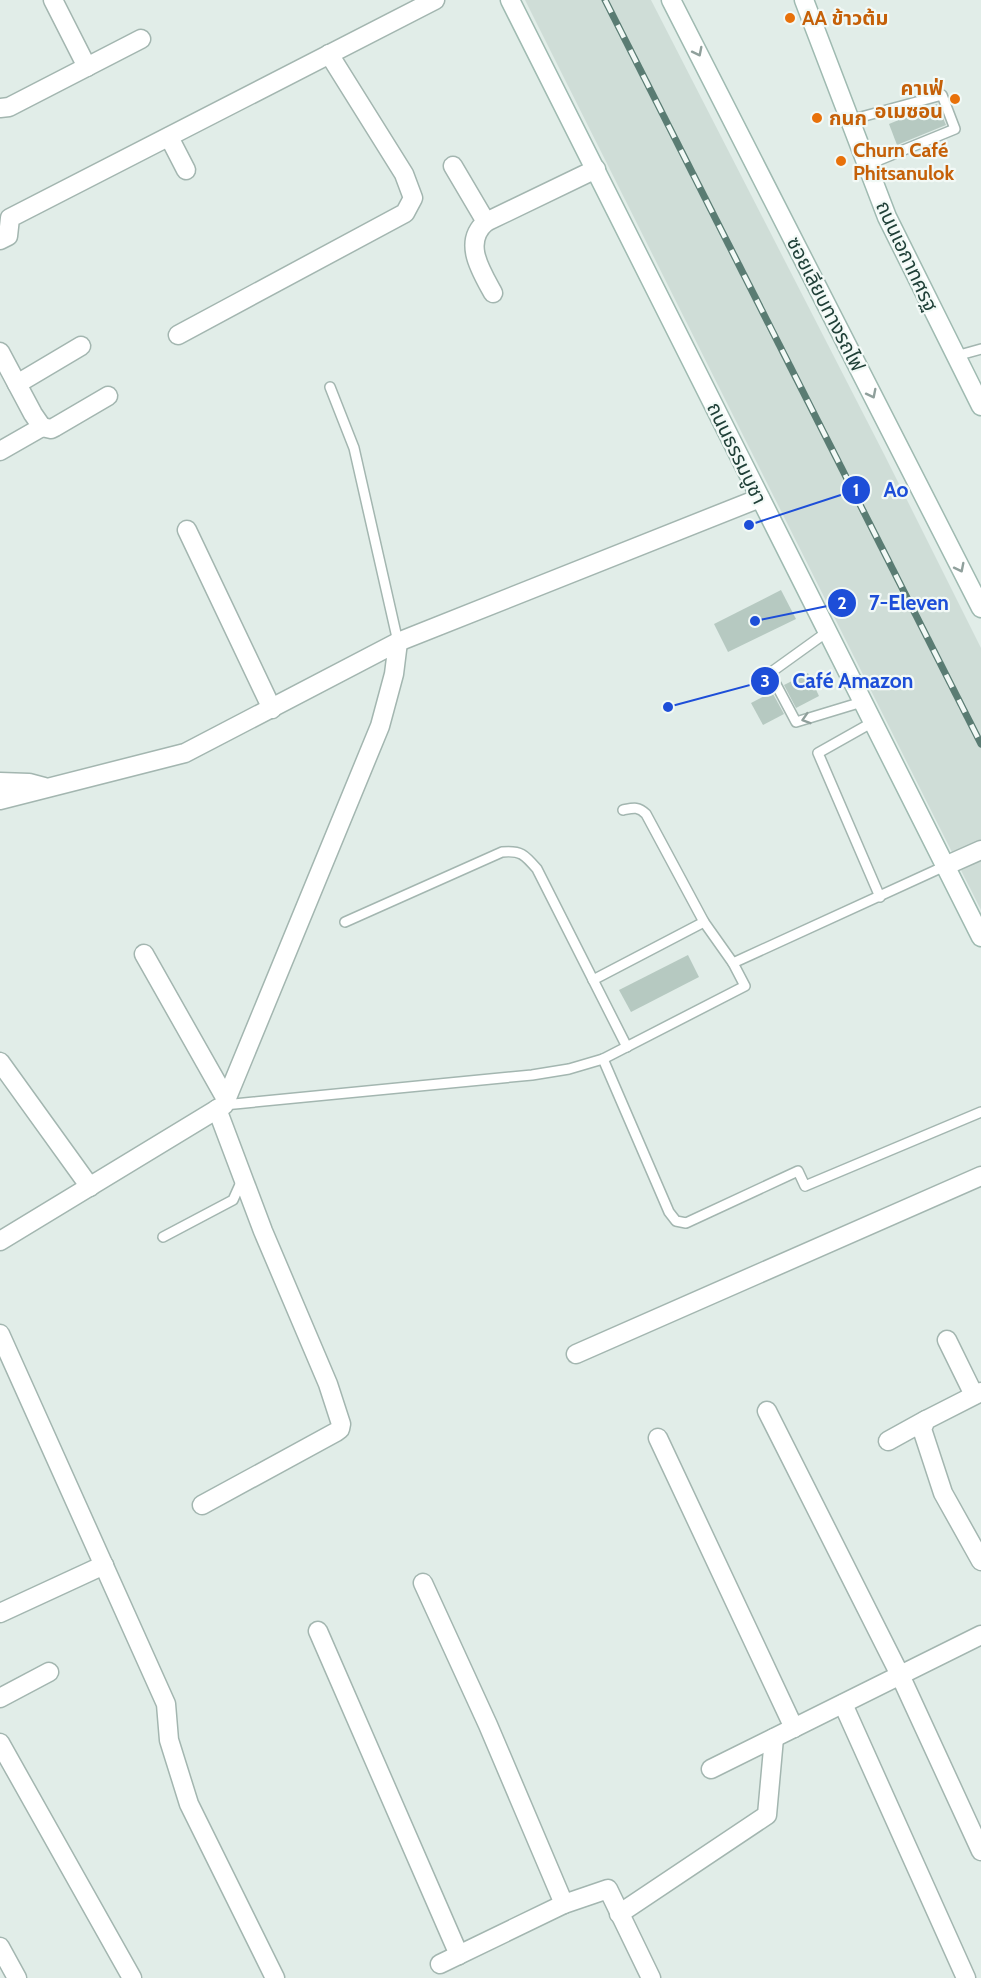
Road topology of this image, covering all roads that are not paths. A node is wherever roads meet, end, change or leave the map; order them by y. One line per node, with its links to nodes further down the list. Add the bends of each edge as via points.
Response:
1 (53, 0): 8 (street)
2 (435, 0): 7 (street)
3 (510, 0): 15 (street, ถนนธรรมบูชา)
4 (671, 0): 32 (street, ซอยเลียบทางรถไฟ, one-way to 32)
5 (804, 0): 10 (street, ถนนเอกาทศรฐ)
6 (141, 39): 8 (street)
7 (329, 54): 11 (street); 19 (street, via 404,174 413,198 410,205 405,213)
8 (87, 66): 9 (street, via 9,107)
9 (0, 108)
10 (850, 120): 12 (street, ถนนเอกาทศรฐ); 12 (lane, via 942,95 956,129)
11 (169, 136): 14 (street); 17 (street, via 10,218)
12 (867, 165): 23 (street, ถนนเอกาทศรฐ, via 887,217)
13 (453, 166): 16 (street)
14 (186, 170)
15 (596, 170): 16 (street); 30 (street, ถนนธรรมบูชา)
16 (486, 222): 18 (street, via 476,232 475,250 478,266)
17 (3, 226)
18 (493, 293)
19 (178, 334)
20 (81, 346): 24 (street)
21 (981, 349): 23 (lane)
22 (0, 352): 24 (street)
23 (956, 356): 27 (street, ถนนเอกาทศรฐ)
24 (17, 384): 28 (street)
25 (330, 387): 34 (lane, via 354,448)
26 (108, 396): 28 (street, via 51,429)
27 (981, 406)
28 (42, 427): 29 (street)
29 (0, 451)
30 (760, 498): 33 (street, ถนนธรรมบูชา); 34 (street)
31 (187, 530): 36 (street)
32 (981, 608)
33 (827, 632): 35 (street, ถนนธรรมบูชา); 35 (lane, one-way to 33, via 796,722 770,673)
34 (398, 642): 36 (street); 54 (street, via 380,726)
35 (862, 702): 37 (street, ถนนธรรมบูชา)
36 (272, 709): 39 (street, via 185,753)
37 (873, 722): 43 (street, ถนนธรรมบูชา); 44 (lane, via 818,753)
38 (0, 782): 39 (street)
39 (49, 788): 40 (street)
40 (0, 801)
41 (623, 810): 46 (lane, via 636,807 646,814)
42 (981, 850): 43 (street)
43 (945, 866): 44 (lane); 47 (street, ถนนธรรมบูชา)
44 (880, 897): 49 (lane)
45 (345, 922): 50 (lane, via 502,852 519,852 537,869)
46 (704, 922): 49 (lane); 50 (lane)
47 (981, 937)
48 (144, 954): 54 (street)
49 (733, 963): 51 (lane, via 745,986)
50 (593, 980): 51 (lane)
51 (627, 1047): 52 (lane)
52 (603, 1059): 54 (lane, via 532,1075); 55 (lane, via 669,1212 676,1221 686,1223 798,1172 805,1186)
53 (0, 1062): 58 (street)
54 (223, 1104): 57 (street); 58 (street)
55 (981, 1112)
56 (981, 1176): 63 (street)
57 (243, 1178): 59 (lane, via 233,1200); 69 (street, via 341,1424 336,1432)
58 (90, 1187): 60 (street)
59 (163, 1237)
60 (0, 1241)
61 (0, 1334): 71 (street)
62 (947, 1340): 64 (street)
63 (576, 1354)
64 (978, 1393): 66 (street)
65 (767, 1411): 77 (street)
66 (926, 1420): 68 (street); 70 (street, via 922,1429 943,1493)
67 (658, 1438): 80 (street)
68 (888, 1441)
69 (202, 1505)
70 (981, 1561)
71 (104, 1565): 73 (street); 92 (street, via 166,1704 170,1740 189,1804)
72 (423, 1583): 85 (street)
73 (0, 1613)
74 (318, 1631): 88 (street)
75 (981, 1635): 77 (street)
76 (49, 1672): 78 (street)
77 (900, 1675): 79 (street); 84 (street)
78 (0, 1698)
79 (843, 1704): 80 (street); 94 (street)
80 (794, 1728): 81 (street)
81 (774, 1738): 83 (street); 86 (street, via 767,1815)
82 (0, 1743): 91 (street)
83 (711, 1769)
84 (981, 1851)
85 (564, 1904): 86 (street, via 608,1889); 88 (street)
86 (619, 1914): 93 (street)
87 (0, 1947): 90 (street)
88 (459, 1955): 89 (street)
89 (440, 1964)
90 (17, 1978)
91 (132, 1978)
92 (275, 1978)
93 (651, 1978)
94 (966, 1978)

